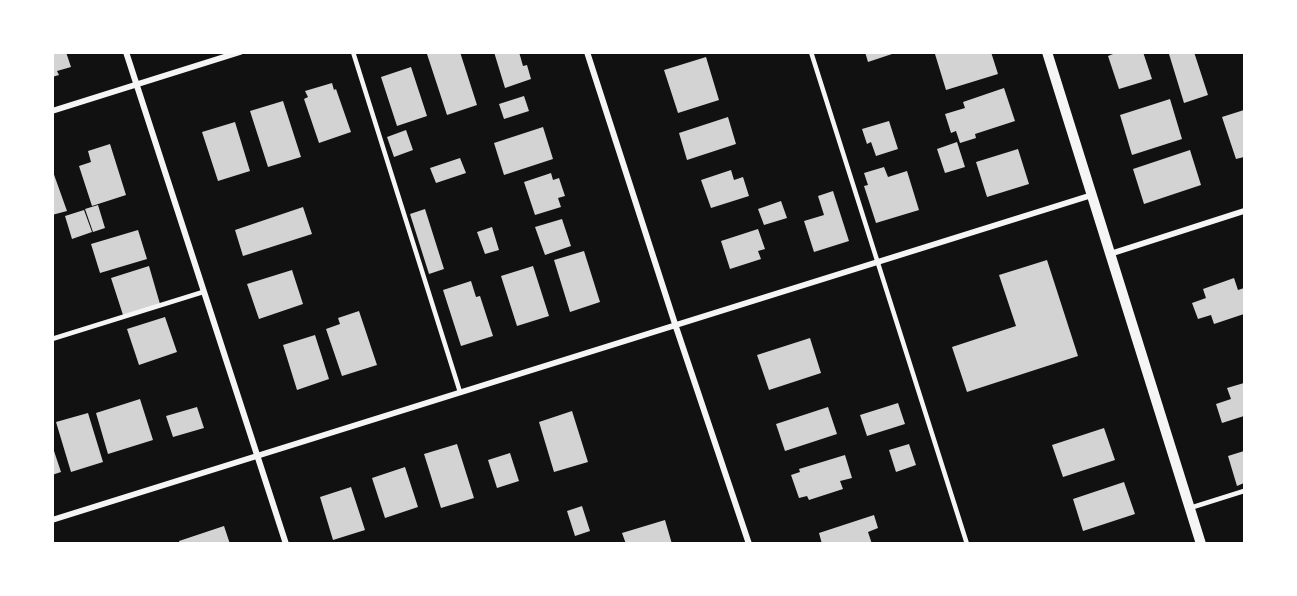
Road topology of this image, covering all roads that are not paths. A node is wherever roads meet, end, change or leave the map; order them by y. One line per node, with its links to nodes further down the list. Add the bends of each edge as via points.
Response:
1 (126, 52): 7 (street)
2 (240, 52): 7 (street)
3 (353, 52): 16 (lane)
4 (587, 52): 14 (street)
5 (811, 52): 12 (lane)
6 (1047, 52): 9 (street)
7 (136, 85): 8 (street); 13 (street)
8 (52, 111)
9 (1092, 195): 11 (street); 12 (street)
10 (1245, 211): 11 (street)
11 (1110, 254): 19 (street)
12 (879, 261): 14 (street); 23 (lane)
13 (203, 292): 15 (lane); 17 (street)
14 (675, 324): 16 (street); 22 (street)
15 (52, 339)
16 (460, 392): 17 (street)
17 (257, 455): 20 (street); 21 (street)
18 (1245, 491): 19 (lane)
19 (1190, 508): 24 (street)
20 (52, 520)
21 (286, 543)
22 (749, 543)
23 (967, 543)
24 (1202, 543)

